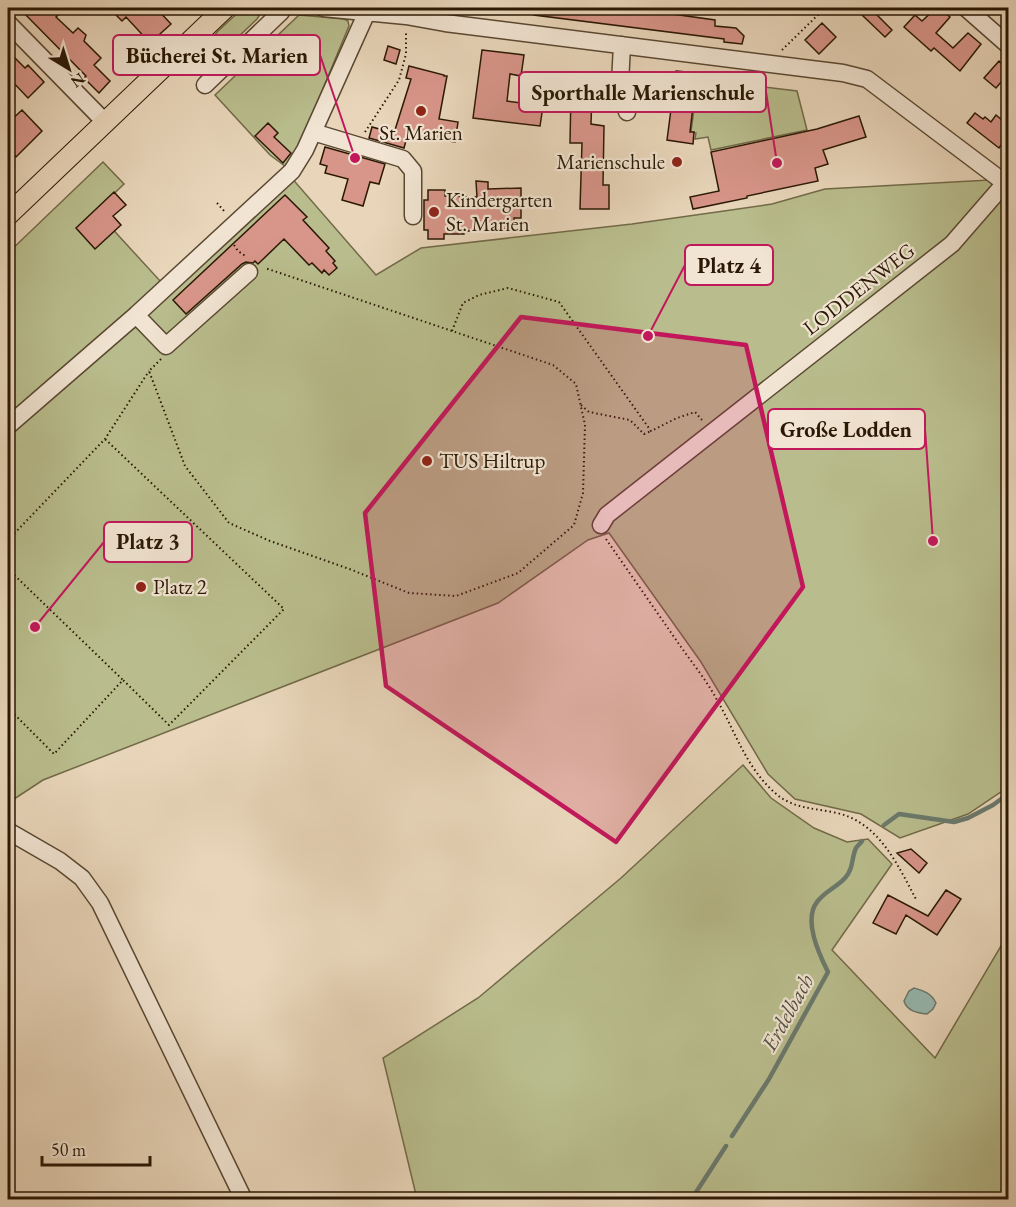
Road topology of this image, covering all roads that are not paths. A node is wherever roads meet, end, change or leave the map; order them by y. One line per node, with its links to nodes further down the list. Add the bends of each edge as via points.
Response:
1 (225, 8): 12 (main road)
2 (282, 8): 10 (street)
3 (323, 8): 5 (street, LODDENWEG)
4 (966, 8): 9 (street)
5 (367, 12): 6 (street, LODDENWEG); 13 (street)
6 (448, 15): 8 (street, LODDENWEG)
7 (8, 23): 12 (street)
8 (622, 45): 11 (street, via 620,83); 19 (street, LODDENWEG, via 867,79 1005,183 952,244 607,515)
9 (1008, 45)
10 (205, 85)
11 (627, 112)
12 (105, 122): 14 (main road)
13 (313, 132): 15 (street, via 403,159 413,171); 17 (street, via 292,171)
14 (8, 215)
15 (413, 216)
16 (254, 267): 17 (street, via 166,346)
17 (136, 315): 18 (street)
18 (8, 426)
19 (601, 525)
20 (8, 831): 21 (street, via 75,872 100,903)
21 (244, 1200)

